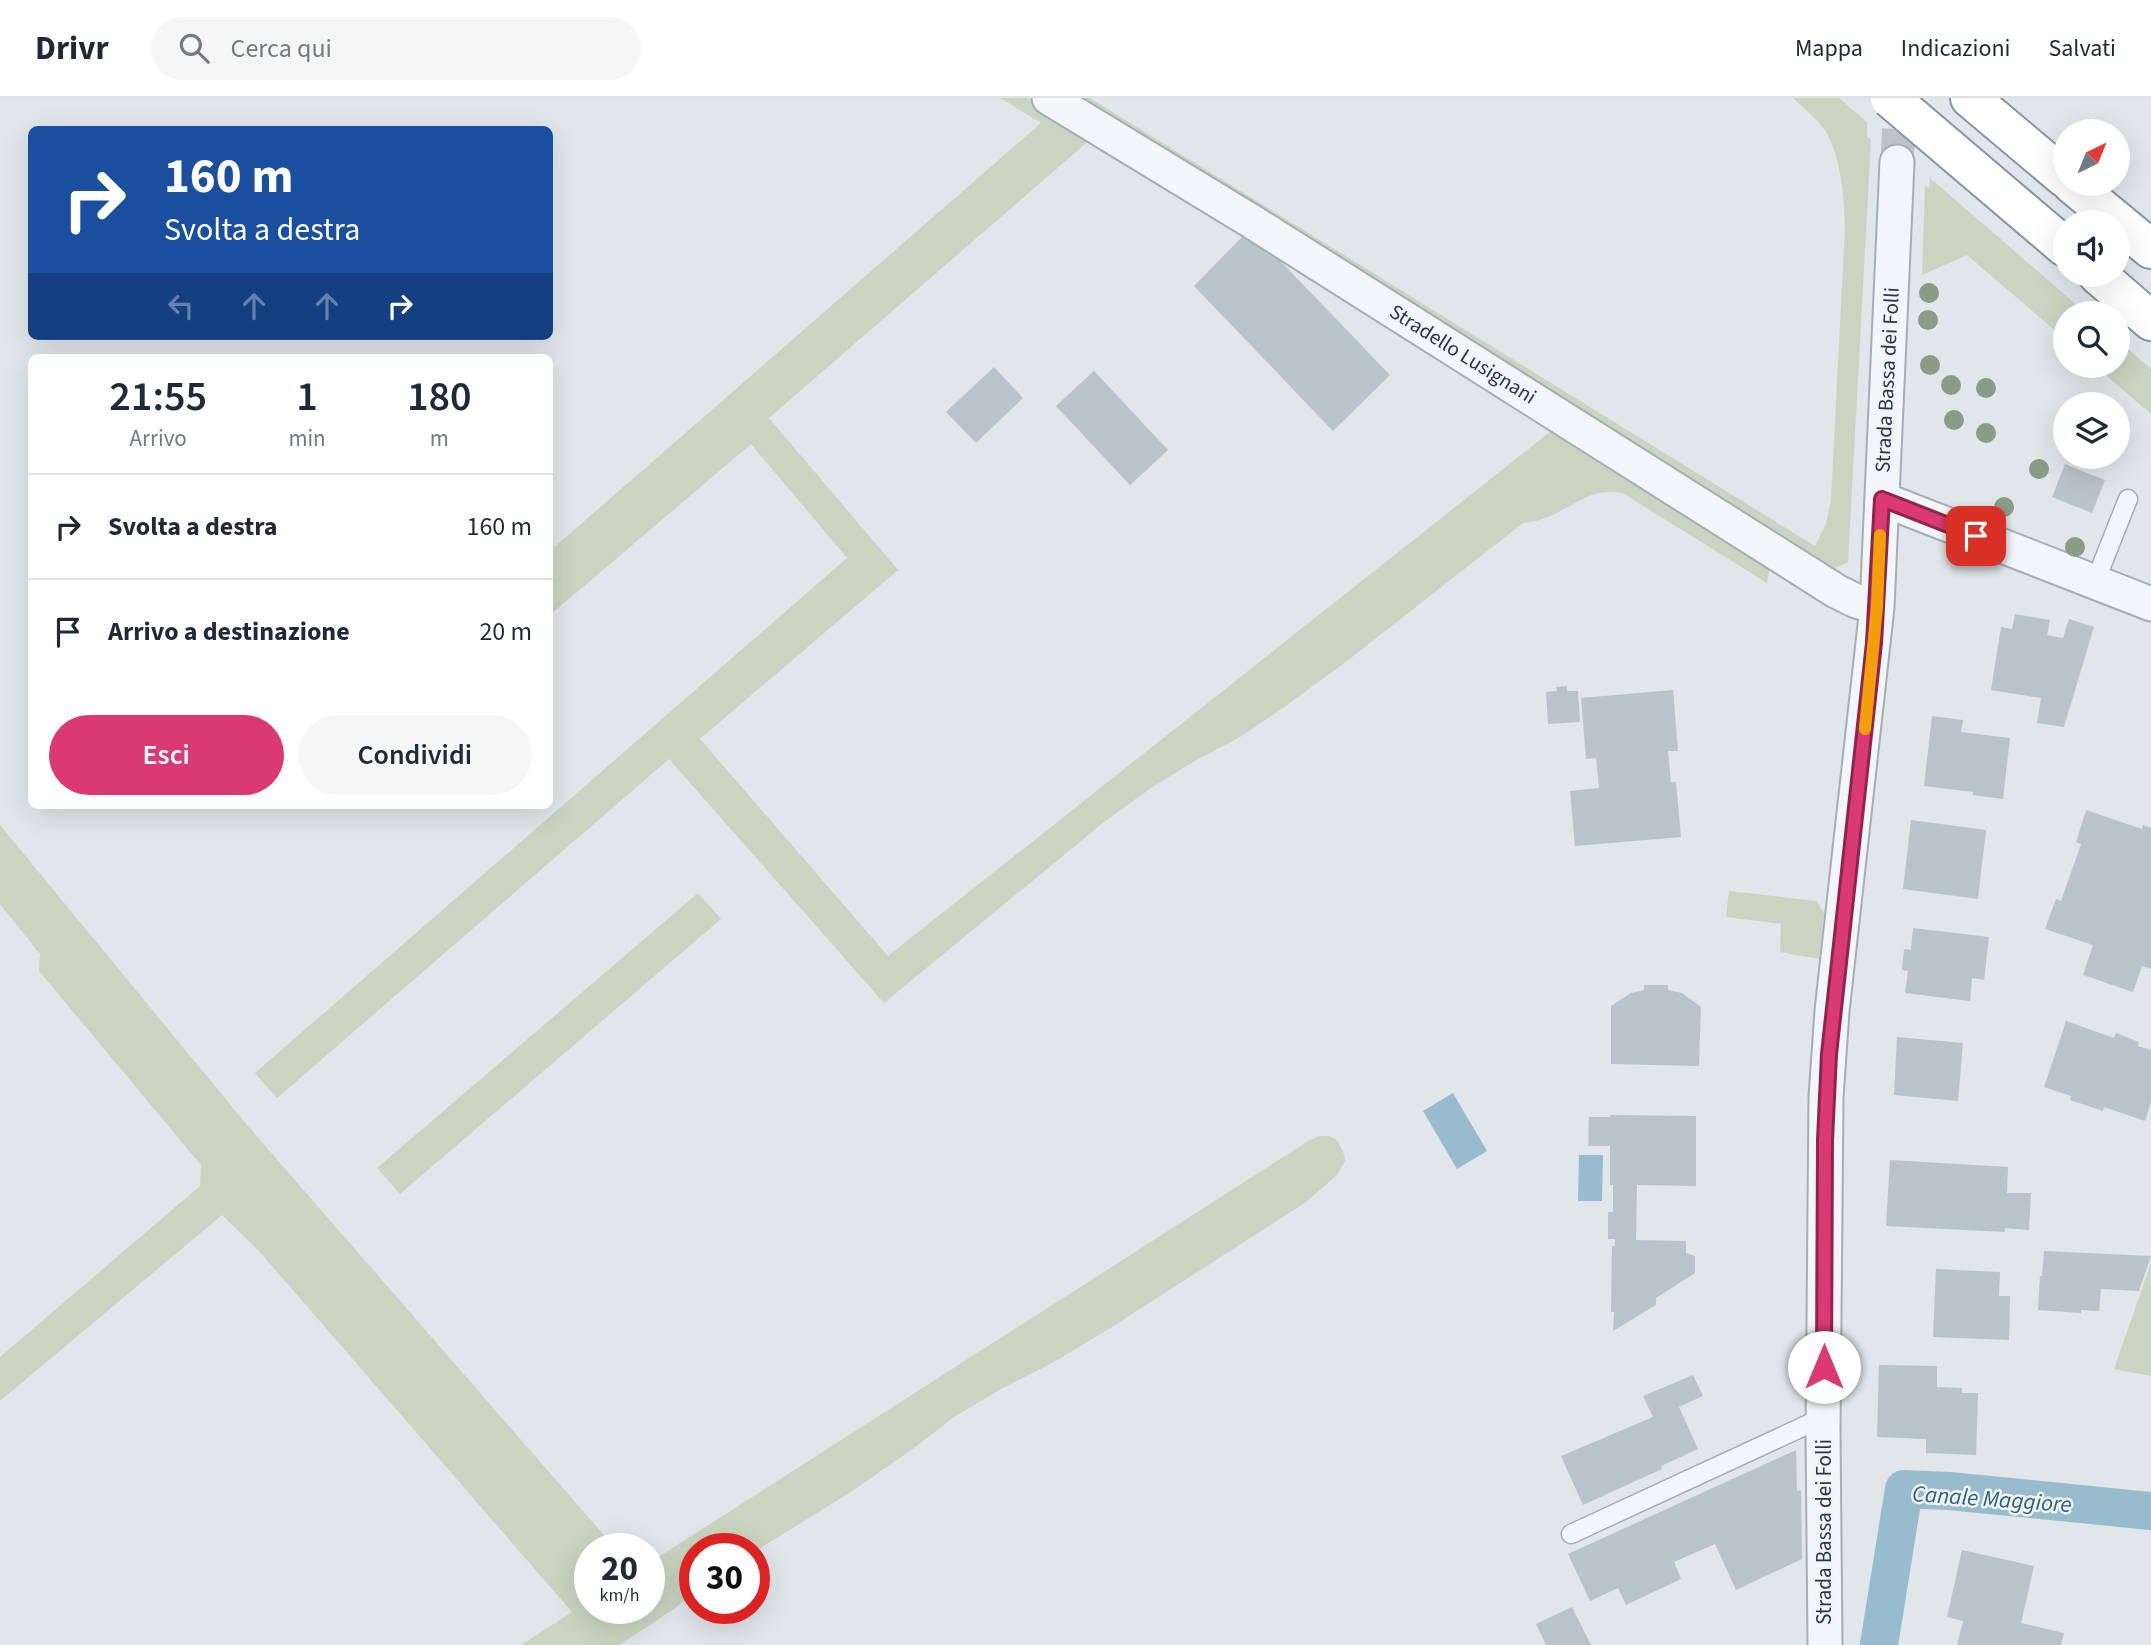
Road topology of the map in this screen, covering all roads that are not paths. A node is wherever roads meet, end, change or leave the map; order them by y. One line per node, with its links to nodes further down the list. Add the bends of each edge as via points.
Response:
1 (1049, 98): 15 (street, Stradello Lusignani, via 1263,228 1836,592)
2 (1890, 98): 7 (highway, bridge)
3 (1970, 98): 5 (highway)
4 (1897, 162): 11 (street, Strada Bassa dei Folli)
5 (2053, 168)
6 (2087, 196): 8 (highway)
7 (2053, 237)
8 (2151, 249)
9 (2112, 287): 10 (highway)
10 (2151, 321)
11 (1882, 499): 13 (street); 15 (street, Strada Bassa dei Folli)
12 (2128, 499): 13 (lane)
13 (2095, 582): 14 (street)
14 (2151, 604)
15 (1877, 607): 16 (street, Strada Bassa dei Folli, via 1829,1054)
16 (1824, 1418): 17 (lane); 18 (street, Strada Bassa dei Folli)
17 (1571, 1534)
18 (1825, 1645)

